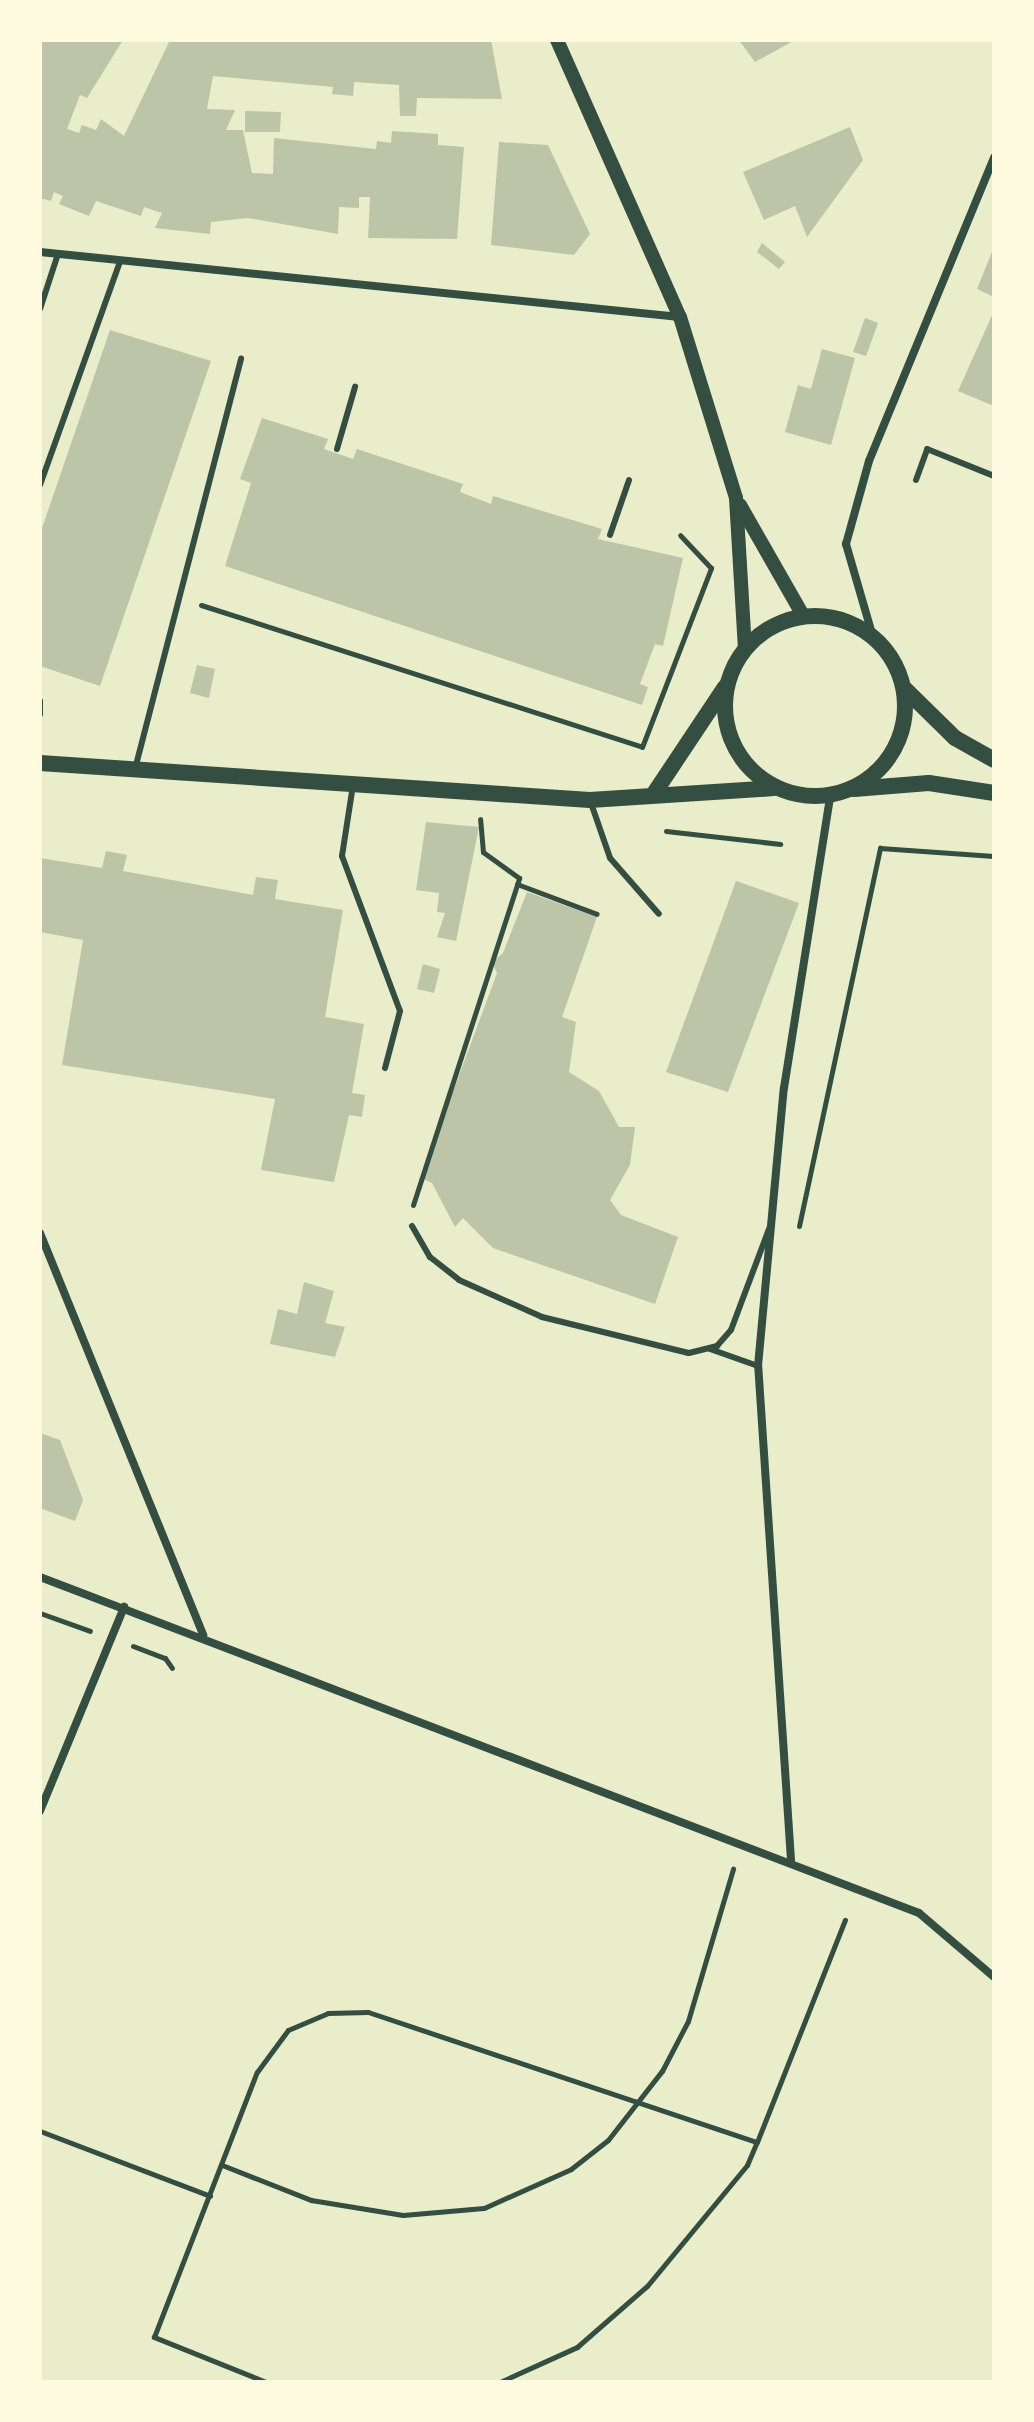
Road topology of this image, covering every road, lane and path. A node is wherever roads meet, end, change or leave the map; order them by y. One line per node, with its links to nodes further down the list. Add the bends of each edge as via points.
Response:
1 (557, 40): 7 (street)
2 (994, 157): 19 (street, via 869,461 846,544)
3 (40, 252): 4 (street)
4 (58, 254): 5 (street); 6 (lane)
5 (120, 261): 7 (street); 14 (lane)
6 (40, 309)
7 (680, 317): 15 (street)
8 (241, 358): 20 (lane)
9 (355, 387): 10 (lane)
10 (337, 449)
11 (994, 476): 13 (lane, via 927,449)
12 (629, 480): 16 (lane)
13 (916, 480)
14 (40, 485)
15 (736, 498): 18 (street); 21 (street)
16 (610, 535)
17 (680, 535): 20 (path, via 711,568 642,747 199,604 188,643)
18 (804, 617): 19 (main road, via 847,621); 21 (main road, via 766,630)
19 (873, 637): 23 (main road)
20 (170, 639): 28 (lane)
21 (745, 648): 22 (main road)
22 (727, 684): 30 (main road, via 732,744); 32 (main road)
23 (904, 688): 26 (main road, via 955,738); 31 (main road, via 896,747)
24 (40, 700): 25 (path)
25 (40, 714)
26 (994, 760)
27 (40, 763): 28 (main road)
28 (135, 769): 29 (main road)
29 (353, 783): 35 (main road); 43 (lane, via 342,856 400,1011)
30 (774, 788): 32 (main road); 34 (main road)
31 (853, 789): 33 (main road, via 929,783); 34 (main road)
32 (655, 792): 35 (main road)
33 (994, 793)
34 (830, 796): 45 (street)
35 (590, 800): 42 (lane, via 610,858)
36 (480, 816): 40 (path, via 483,852 519,878)
37 (666, 831): 38 (path)
38 (780, 844)
39 (994, 856): 47 (path, via 880,848)
40 (517, 884): 41 (path); 44 (path, via 414,1184)
41 (597, 914)
42 (659, 914)
43 (385, 1068)
44 (412, 1226): 48 (lane, via 430,1257 459,1280 542,1317 664,1352)
45 (770, 1226): 48 (lane, via 731,1330); 49 (street)
46 (40, 1233): 52 (street)
47 (796, 1241)
48 (710, 1349): 49 (lane)
49 (758, 1366): 55 (street)
50 (40, 1577): 51 (street)
51 (124, 1607): 52 (street); 53 (street)
52 (203, 1635): 54 (street)
53 (40, 1811)
54 (743, 1841): 55 (street); 58 (path, via 688,2021)
55 (791, 1860): 57 (street, via 919,1913)
56 (845, 1920): 60 (path)
57 (994, 1977)
58 (640, 2104): 60 (path); 61 (path, via 571,2169 462,2213 345,2208); 61 (path, via 385,2016 328,2013 288,2030 265,2054)
59 (40, 2131): 62 (path)
60 (757, 2142): 64 (path, via 747,2165 647,2286 577,2347)
61 (222, 2165): 62 (path)
62 (210, 2196): 63 (path, via 154,2337)
63 (266, 2382)
64 (500, 2382)

